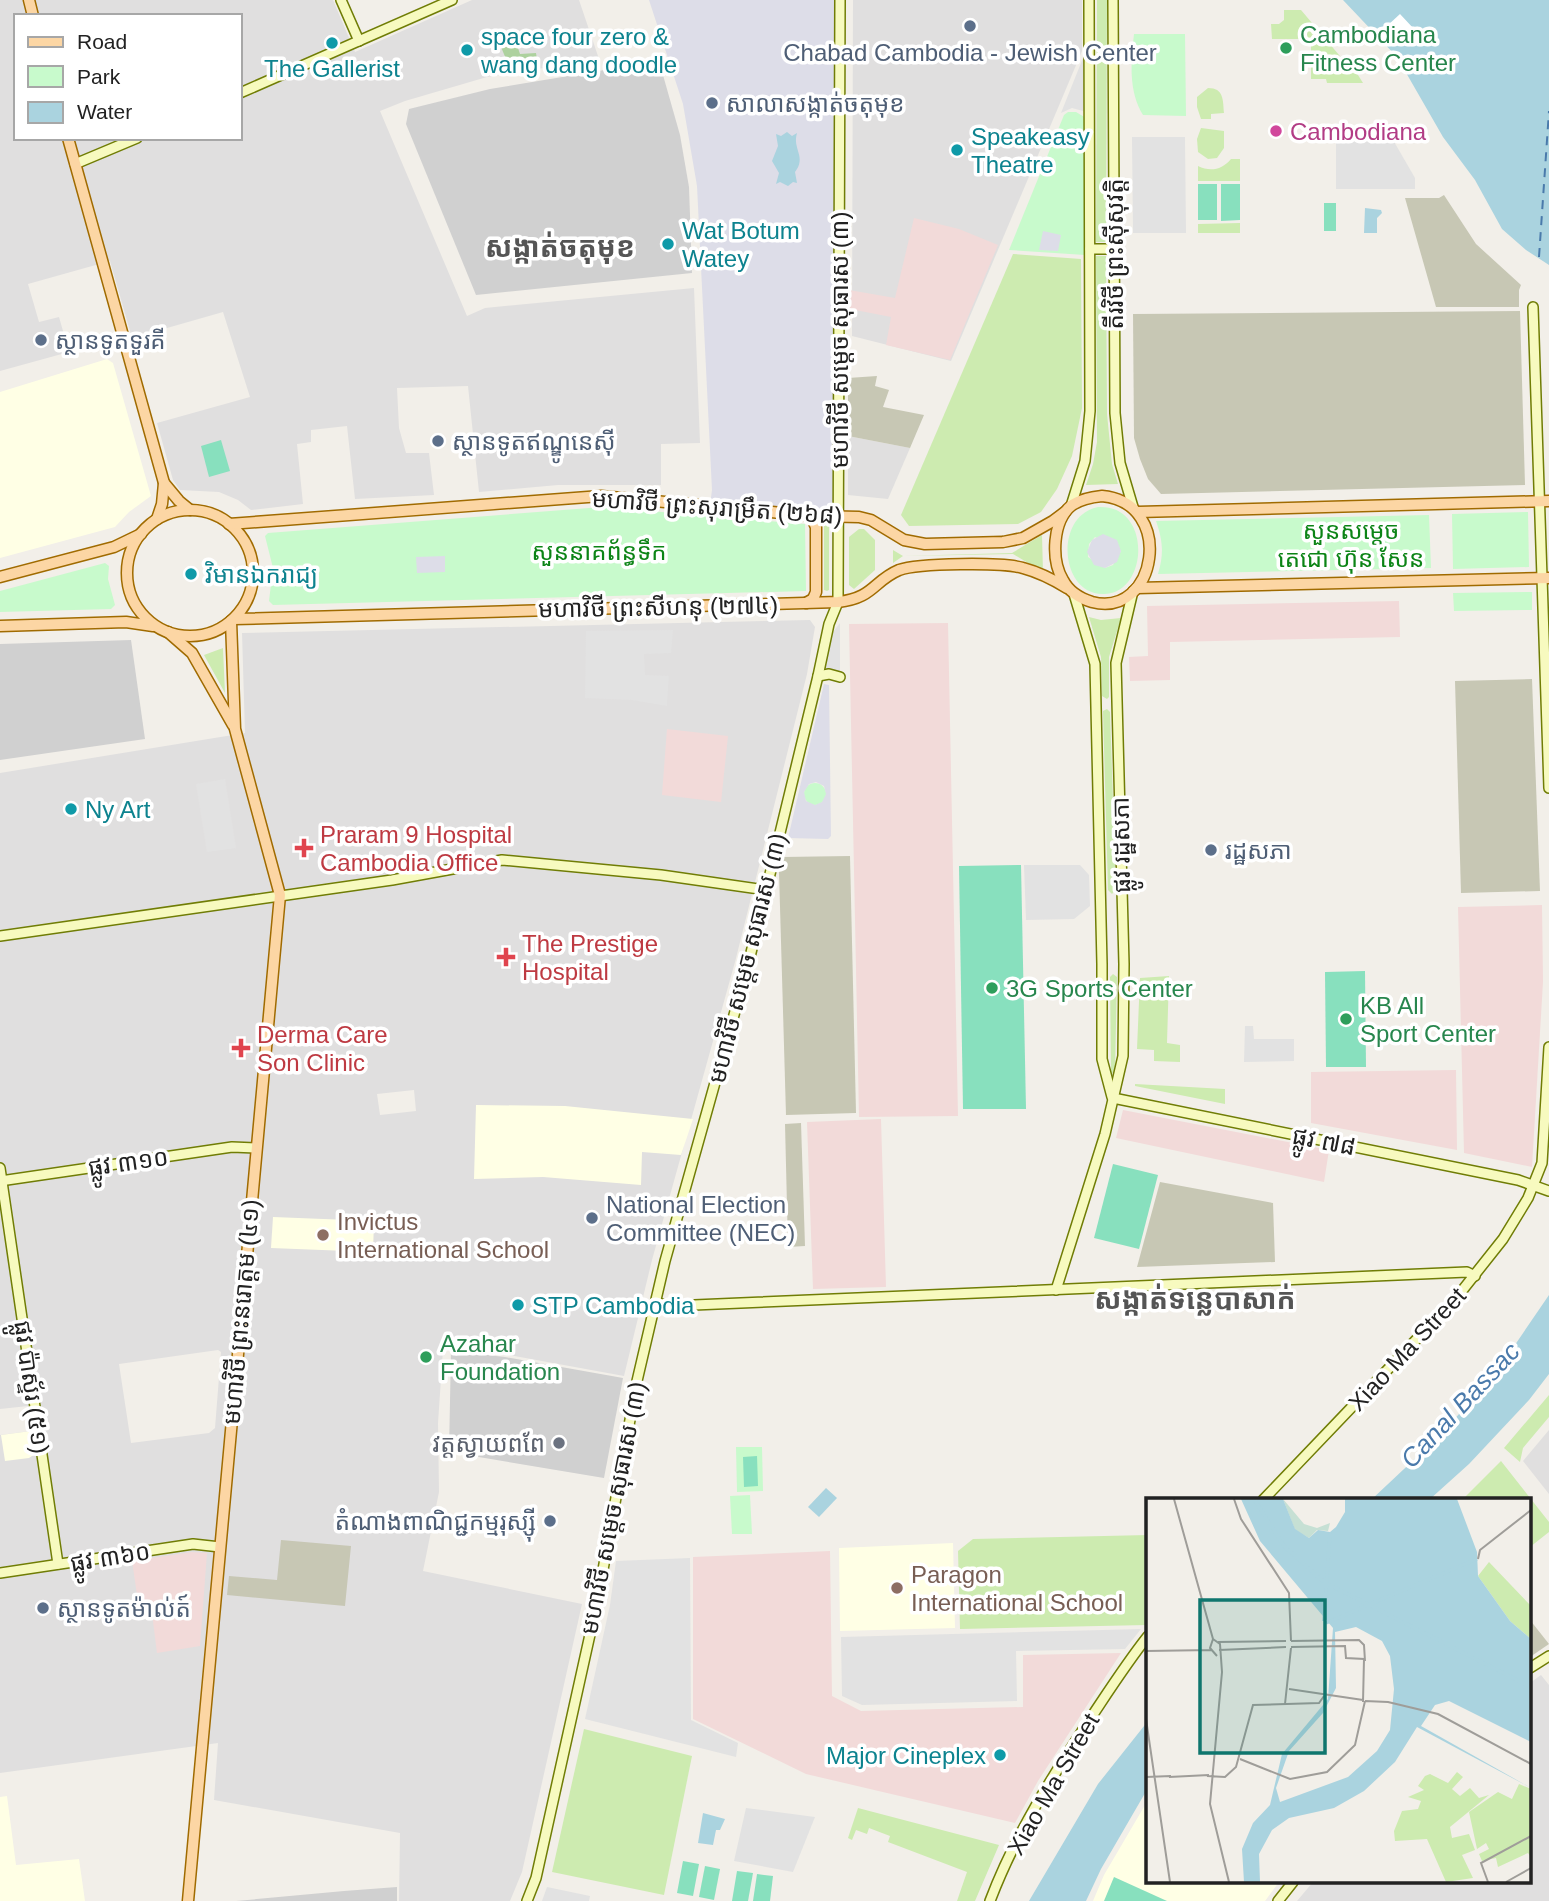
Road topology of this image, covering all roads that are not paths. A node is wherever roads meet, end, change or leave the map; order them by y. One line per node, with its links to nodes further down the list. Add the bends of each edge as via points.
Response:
1 (341, 0): 6 (street)
2 (452, 0): 6 (street)
3 (840, 0): 20 (street, មហាវិថី សម្តេច សុធារស (៣))
4 (1089, 0): 11 (street, តីរវិថី ព្រះស៊ីសុវត្តិ)
5 (1113, 0): 12 (street, តីរវិថី ព្រះស៊ីសុវត្តិ)
6 (359, 41): 7 (street)
7 (242, 92)
8 (69, 140): 10 (main road)
9 (132, 140): 10 (street)
10 (75, 164): 14 (main road)
11 (1090, 249): 12 (street); 17 (street, តីរវិថី ព្រះស៊ីសុវត្តិ, via 1089,439)
12 (1114, 249): 18 (street, តីរវិថី ព្រះស៊ីសុវត្តិ, via 1115,413 1120,463)
13 (1533, 307): 15 (street)
14 (164, 483): 16 (main road); 21 (main road)
15 (1544, 501): 18 (main road); 25 (street)
16 (190, 509): 21 (main road); 22 (main road)
17 (1068, 509): 18 (main road, via 1102,496); 20 (main road, មហាវិថី ព្រះសុរាម្រឹត (២៦៨), via 1023,538 1003,542 925,544 904,540 871,520); 27 (main road, via 1057,531 1055,552 1060,576)
18 (1135, 510): 26 (main road, via 1148,531 1150,549)
19 (807, 515): 20 (main road, មហាវិថី ព្រះសុរាម្រឹត (២៦៨)); 22 (main road, មហាវិថី ព្រះសុរាម្រឹត (២៦៨), via 601,496); 29 (main road, via 816,527 816,592)
20 (838, 516): 28 (street, មហាវិថី សម្តេច សុធារស (៣))
21 (157, 519): 23 (main road)
22 (229, 524): 30 (main road, via 249,551 253,568 251,590)
23 (141, 534): 24 (main road, via 114,547); 31 (main road, via 128,564 128,580 131,595)
24 (0, 577)
25 (1546, 578): 26 (main road); 37 (street)
26 (1135, 590): 27 (main road, via 1105,604); 42 (street, ផ្លូវ រដ្ឋសភា, via 1116,663 1124,964 1123,1056)
27 (1071, 591): 28 (main road, មហាវិថី ព្រះសីហនុ (២៧៤), via 1005,564 924,567 897,571 864,596); 42 (street, ផ្លូវ រដ្ឋសភា, via 1095,663 1102,1059)
28 (838, 602): 29 (main road, មហាវិថី ព្រះសីហនុ (២៧៤)); 34 (street, មហាវិថី សម្តេច សុធារស (៣), via 828,624)
29 (805, 604): 30 (main road, មហាវិថី ព្រះសីហនុ (២៧៤))
30 (232, 620): 33 (main road, via 209,633); 36 (main road, មហាវិថី ព្រះនរោត្តម (៤១))
31 (153, 625): 32 (main road); 33 (main road)
32 (0, 626)
33 (168, 632): 36 (main road, មហាវិថី ព្រះនរោត្តម (៤១), via 192,653)
34 (818, 676): 35 (street); 38 (street, មហាវិថី សម្តេច សុធារស (៣))
35 (840, 677)
36 (235, 729): 39 (main road, មហាវិថី ព្រះនរោត្តម (៤១))
37 (1549, 788)
38 (766, 890): 39 (street, via 502,860); 51 (street, មហាវិថី សម្តេច សុធារស (៣))
39 (279, 895): 40 (street); 43 (main road, មហាវិថី ព្រះនរោត្តម (៤១))
40 (0, 936)
41 (1549, 1047): 46 (street, Xiao Ma Street, via 1542,1163)
42 (1113, 1098): 46 (street, ផ្លូវ ៧៨); 50 (street, ផ្លូវ រដ្ឋសភា)
43 (256, 1148): 45 (street, ផ្លូវ ៣១០, via 232,1147); 53 (main road, មហាវិថី ព្រះនរោត្តម (៤១))
44 (0, 1168): 45 (street, ផ្លូវ ប៉ាស្ទ័រ (៥១))
45 (1, 1181): 54 (street, ផ្លូវ ប៉ាស្ទ័រ (៥១))
46 (1535, 1185): 47 (street); 48 (street); 49 (street, Xiao Ma Street)
47 (1549, 1185)
48 (1549, 1191)
49 (1475, 1276): 50 (street, via 1467,1272); 52 (street, Xiao Ma Street)
50 (1056, 1290): 51 (street)
51 (656, 1303): 61 (street, មហាវិថី សម្តេច សុធារស (៣), via 637,1381 597,1603 536,1878)
52 (1265, 1498)
53 (220, 1547): 54 (street, ផ្លូវ ៣៦០, via 193,1544); 60 (main road, មហាវិថី ព្រះនរោត្តម (៤១))
54 (58, 1564): 55 (street, ផ្លូវ ៣៦០)
55 (0, 1573)
56 (1146, 1639): 62 (street, Xiao Ma Street, via 1047,1785)
57 (1549, 1656): 58 (street)
58 (1532, 1667)
59 (1291, 1884): 63 (street)
60 (188, 1901)
61 (527, 1901)
62 (990, 1901)
63 (1278, 1901)

